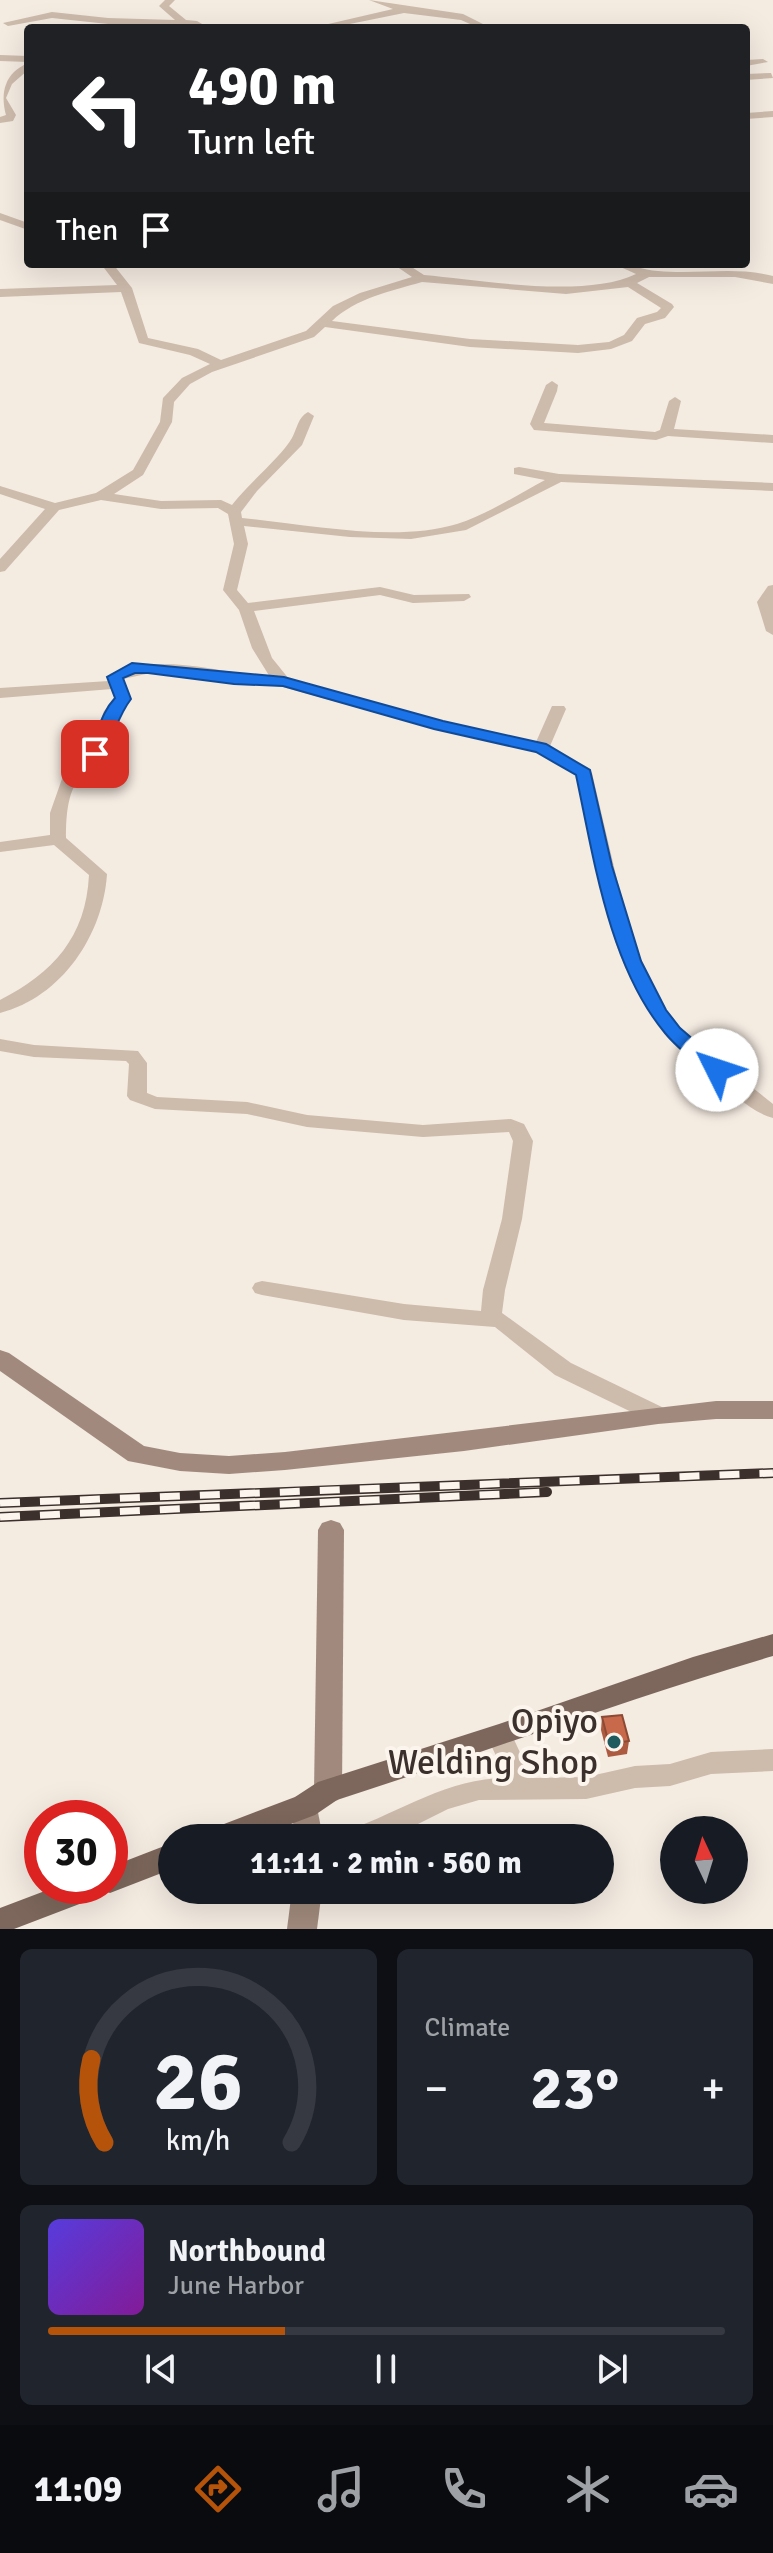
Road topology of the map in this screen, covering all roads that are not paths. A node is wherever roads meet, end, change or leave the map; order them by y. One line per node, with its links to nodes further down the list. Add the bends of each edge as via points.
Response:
1 (170, 0): 4 (street, via 164,6)
2 (374, 0): 3 (street)
3 (404, 10): 7 (street); 8 (street, via 463,17)
4 (183, 22): 5 (street, via 52,15); 6 (street)
5 (8, 23)
6 (200, 24)
7 (336, 24)
8 (478, 24)
9 (0, 58): 10 (street)
10 (24, 59)
11 (763, 62): 12 (street)
12 (750, 63)
13 (24, 68): 18 (street, via 4,87 1,98 11,115)
14 (771, 76): 15 (street)
15 (750, 77)
16 (773, 114): 17 (street)
17 (750, 116)
18 (0, 120)
19 (0, 216): 20 (street)
20 (24, 225)
21 (110, 268): 28 (street)
22 (405, 268): 25 (street)
23 (630, 268): 24 (street)
24 (646, 274): 26 (street, via 743,274); 27 (street)
25 (421, 278): 27 (street, via 566,290); 30 (street, via 364,296)
26 (773, 280)
27 (629, 283): 30 (street, via 668,307 641,321 628,338 596,348 480,344)
28 (126, 288): 29 (street); 31 (street, via 143,340 194,352)
29 (0, 293)
30 (323, 323): 31 (street, via 301,338)
31 (221, 365): 41 (street, via 178,388 144,466)
32 (552, 385): 35 (street, via 539,427 656,436)
33 (675, 401): 35 (street)
34 (308, 416): 43 (street, via 297,442 252,488)
35 (666, 432): 36 (street)
36 (773, 439)
37 (519, 471): 38 (street)
38 (559, 478): 39 (street); 43 (street, via 471,523 427,534 367,533)
39 (773, 487)
40 (0, 490): 42 (street)
41 (101, 496): 42 (street); 43 (street, via 161,505 221,504)
42 (54, 507): 44 (street)
43 (235, 517): 47 (street, via 241,544 230,590)
44 (0, 568)
45 (773, 589): 48 (street, via 764,602)
46 (464, 597): 47 (street, via 413,599 380,591)
47 (246, 608): 49 (street, via 271,670)
48 (773, 631)
49 (284, 682): 50 (street, via 132,668 115,677); 53 (street)
50 (117, 684): 51 (street); 54 (street, via 123,699 112,711 95,754 71,776 58,813)
51 (0, 693)
52 (558, 709): 53 (street)
53 (541, 748): 58 (street, via 584,773 618,922 658,1011 698,1054)
54 (58, 839): 55 (street); 56 (street, via 98,874 92,915 53,975)
55 (0, 847)
56 (0, 1007)
57 (0, 1045): 60 (street, via 131,1055 138,1063 137,1096 155,1103 247,1108 307,1121 423,1131 517,1128 523,1141)
58 (773, 1112)
59 (262, 1288): 60 (street, via 404,1312)
60 (491, 1318): 63 (street, via 510,1325 563,1369)
61 (0, 1359): 63 (street, via 137,1454 180,1462 229,1465 389,1451)
62 (773, 1410): 63 (street)
63 (658, 1415)
64 (331, 1530): 69 (street)
65 (773, 1645): 66 (main road)
66 (500, 1736): 68 (street); 69 (main road)
67 (773, 1760): 68 (street, via 711,1763 586,1788)
68 (524, 1789): 72 (street, via 479,1789 441,1800)
69 (317, 1798): 70 (main road); 71 (street)
70 (255, 1824)
71 (312, 1824)
72 (397, 1824)
73 (158, 1861): 74 (main road)
74 (128, 1873)
75 (45, 1904): 77 (main road)
76 (305, 1904): 78 (street)
77 (0, 1921)
78 (302, 1929)

